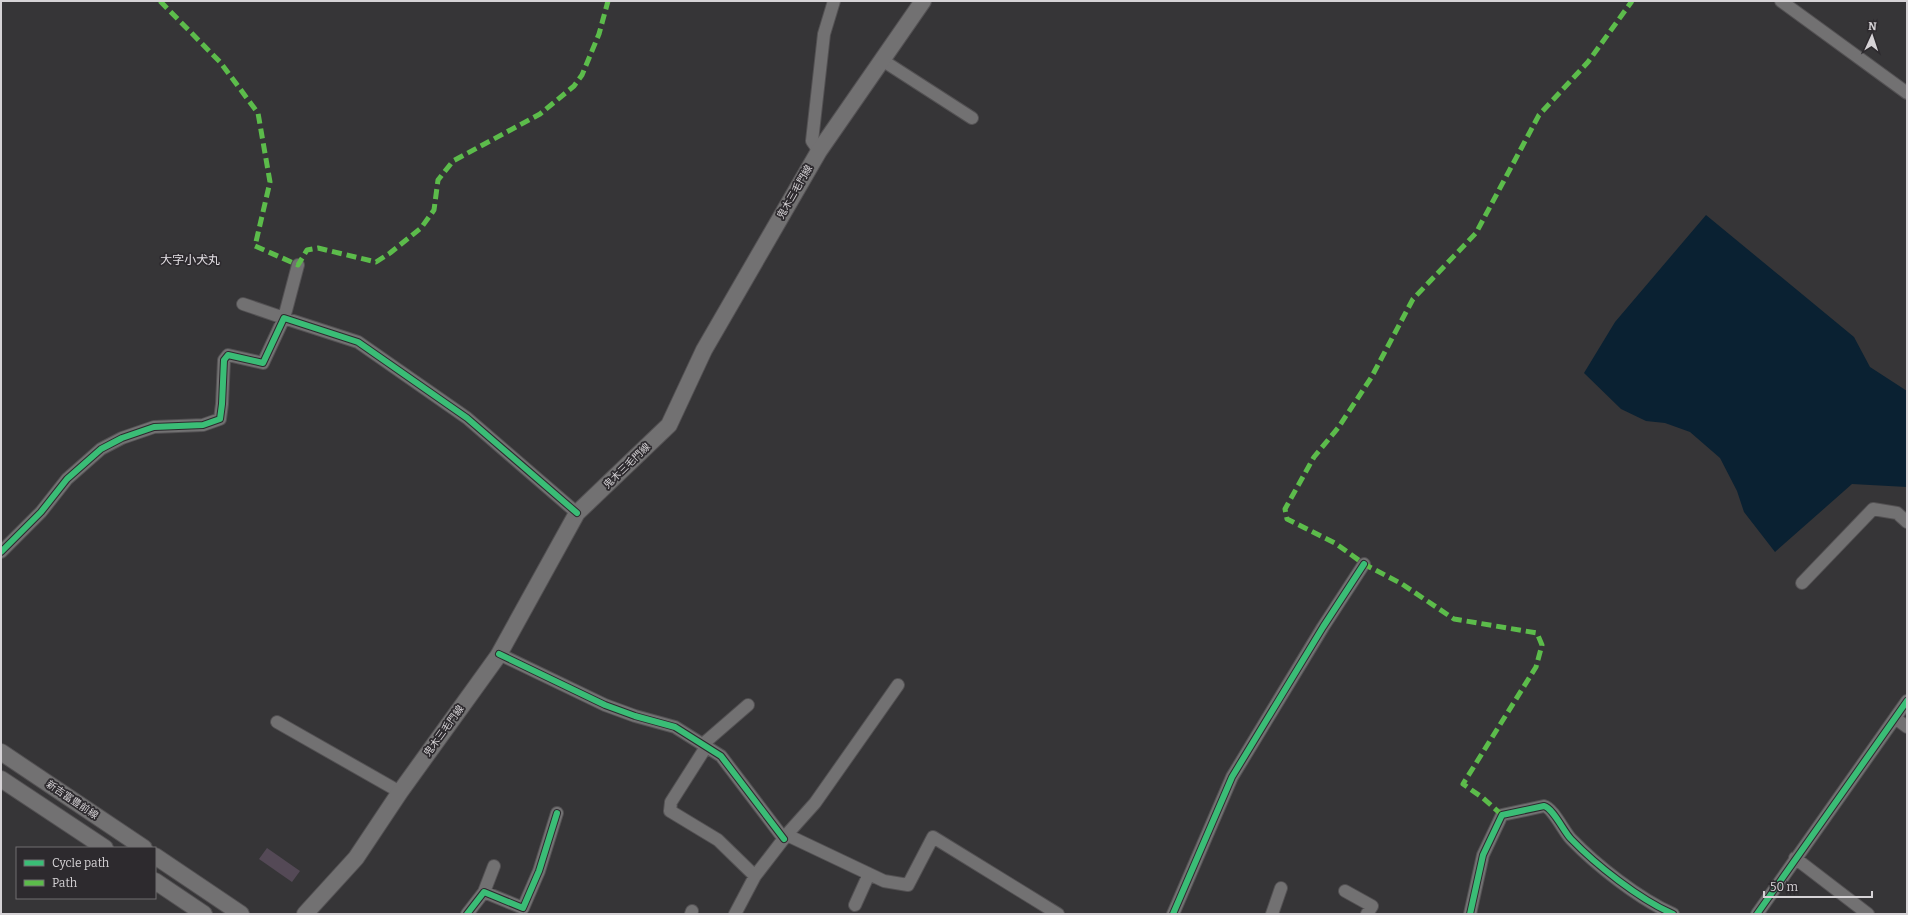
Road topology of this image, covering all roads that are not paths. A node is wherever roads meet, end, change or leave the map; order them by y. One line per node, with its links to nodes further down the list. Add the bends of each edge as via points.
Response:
1 (834, 1): 7 (street, via 824,34 812,141)
2 (923, 1): 4 (main road, 鬼木三毛門線)
3 (1781, 1): 5 (street)
4 (882, 60): 6 (street); 7 (main road, 鬼木三毛門線)
5 (1907, 93)
6 (972, 118)
7 (819, 151): 11 (main road, 鬼木三毛門線, via 704,350 669,426)
8 (298, 265): 10 (street)
9 (243, 304): 10 (street)
10 (284, 318): 11 (street, via 358,342 467,418); 13 (street, via 264,363 228,355 224,360 220,419 203,425 154,427 122,438 101,449 66,480 41,512)
11 (578, 513): 16 (main road, 鬼木三毛門線)
12 (1907, 522): 15 (street, via 1897,513 1873,509)
13 (1, 552)
14 (1364, 564): 48 (street, via 1232,777)
15 (1802, 583)
16 (499, 654): 23 (street, via 604,705 675,728); 26 (main road, 鬼木三毛門線)
17 (898, 685): 28 (street, via 816,803)
18 (1907, 701): 20 (street)
19 (748, 705): 23 (street)
20 (1895, 718): 22 (street); 32 (street)
21 (277, 722): 26 (street)
22 (1907, 726)
23 (705, 746): 28 (street, via 721,756); 35 (street, via 672,802 670,811 718,840)
24 (1, 752): 30 (main road, 新吉富豊前線)
25 (1, 779): 29 (main road)
26 (400, 792): 44 (main road, 鬼木三毛門線, via 356,858)
27 (557, 813): 41 (street, via 539,871)
28 (785, 837): 34 (street); 35 (street)
29 (103, 847)
30 (143, 847)
31 (156, 857): 43 (main road)
32 (1796, 858): 53 (street); 54 (street)
33 (494, 866): 39 (street)
34 (869, 874): 40 (street); 47 (street, via 884,881 908,885 933,837)
35 (756, 876): 46 (street)
36 (156, 882): 42 (main road)
37 (1281, 888): 49 (street)
38 (1345, 891): 50 (street, via 1372,906)
39 (484, 892): 41 (street); 45 (street)
40 (855, 905)
41 (522, 911)
42 (204, 914)
43 (241, 914)
44 (305, 914)
45 (467, 914)
46 (735, 914)
47 (1058, 914)
48 (1173, 914)
49 (1272, 914)
50 (1367, 914)
51 (1470, 914): 52 (street, via 1483,855 1502,815 1544,806 1583,850 1629,887)
52 (1672, 914)
53 (1757, 914)
54 (1868, 914)

